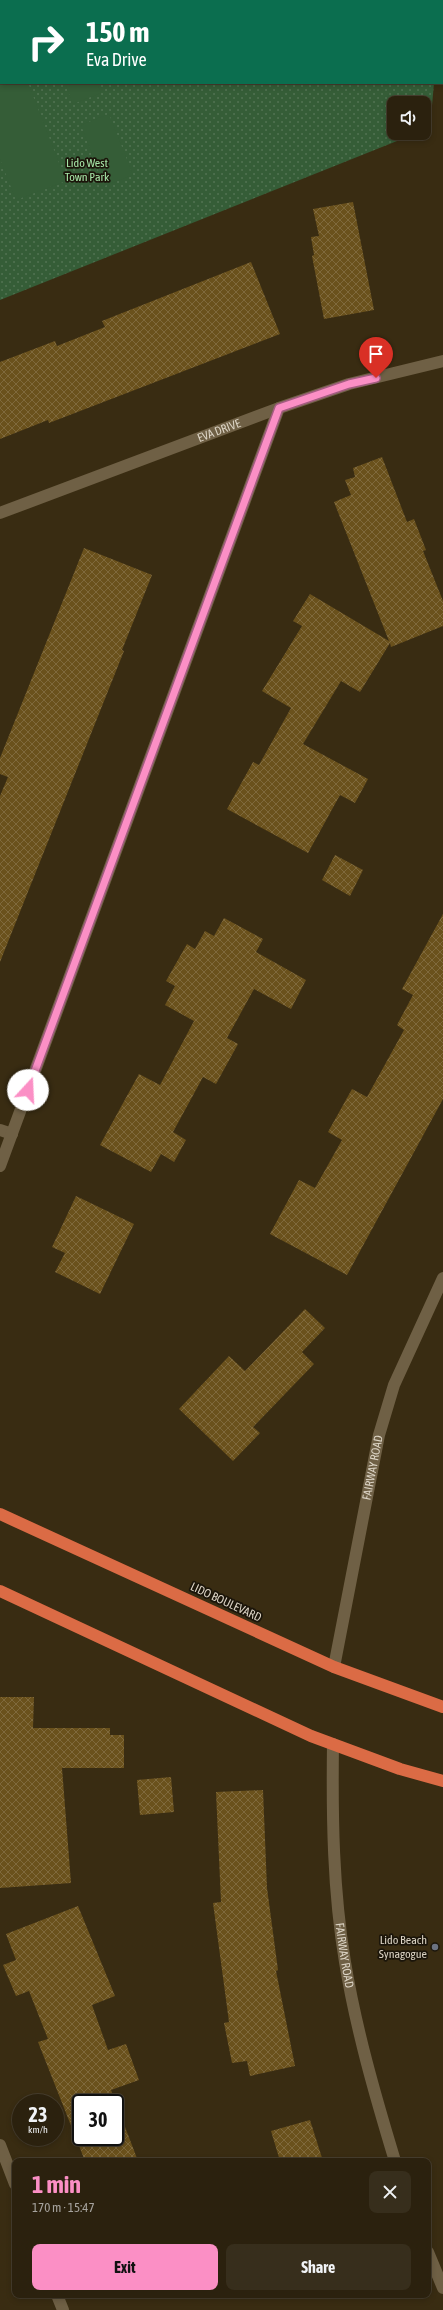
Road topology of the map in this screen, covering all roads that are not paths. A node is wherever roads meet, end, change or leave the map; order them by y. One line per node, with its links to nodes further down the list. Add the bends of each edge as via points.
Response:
1 (443, 362): 2 (street, EVA DRIVE, via 349,384)
2 (279, 408): 3 (street, EVA DRIVE); 5 (street)
3 (0, 513)
4 (0, 1130): 5 (street)
5 (12, 1134): 6 (street)
6 (0, 1166)
7 (443, 1278): 8 (street, FAIRWAY ROAD)
8 (432, 1299): 9 (street); 12 (street, FAIRWAY ROAD, via 394,1385 379,1434)
9 (443, 1304)
10 (0, 1514): 12 (highway, LIDO BOULEVARD)
11 (0, 1591): 14 (highway)
12 (334, 1667): 13 (highway, LIDO BOULEVARD)
13 (443, 1707)
14 (333, 1744): 15 (highway, via 400,1769); 17 (street, FAIRWAY ROAD, via 332,1817 345,1961 359,2029)
15 (443, 1781)
16 (0, 2145): 18 (street)
17 (394, 2158)
18 (12, 2176)
19 (431, 2259): 20 (street)
20 (443, 2288)
21 (59, 2298): 22 (street)
22 (63, 2310)

